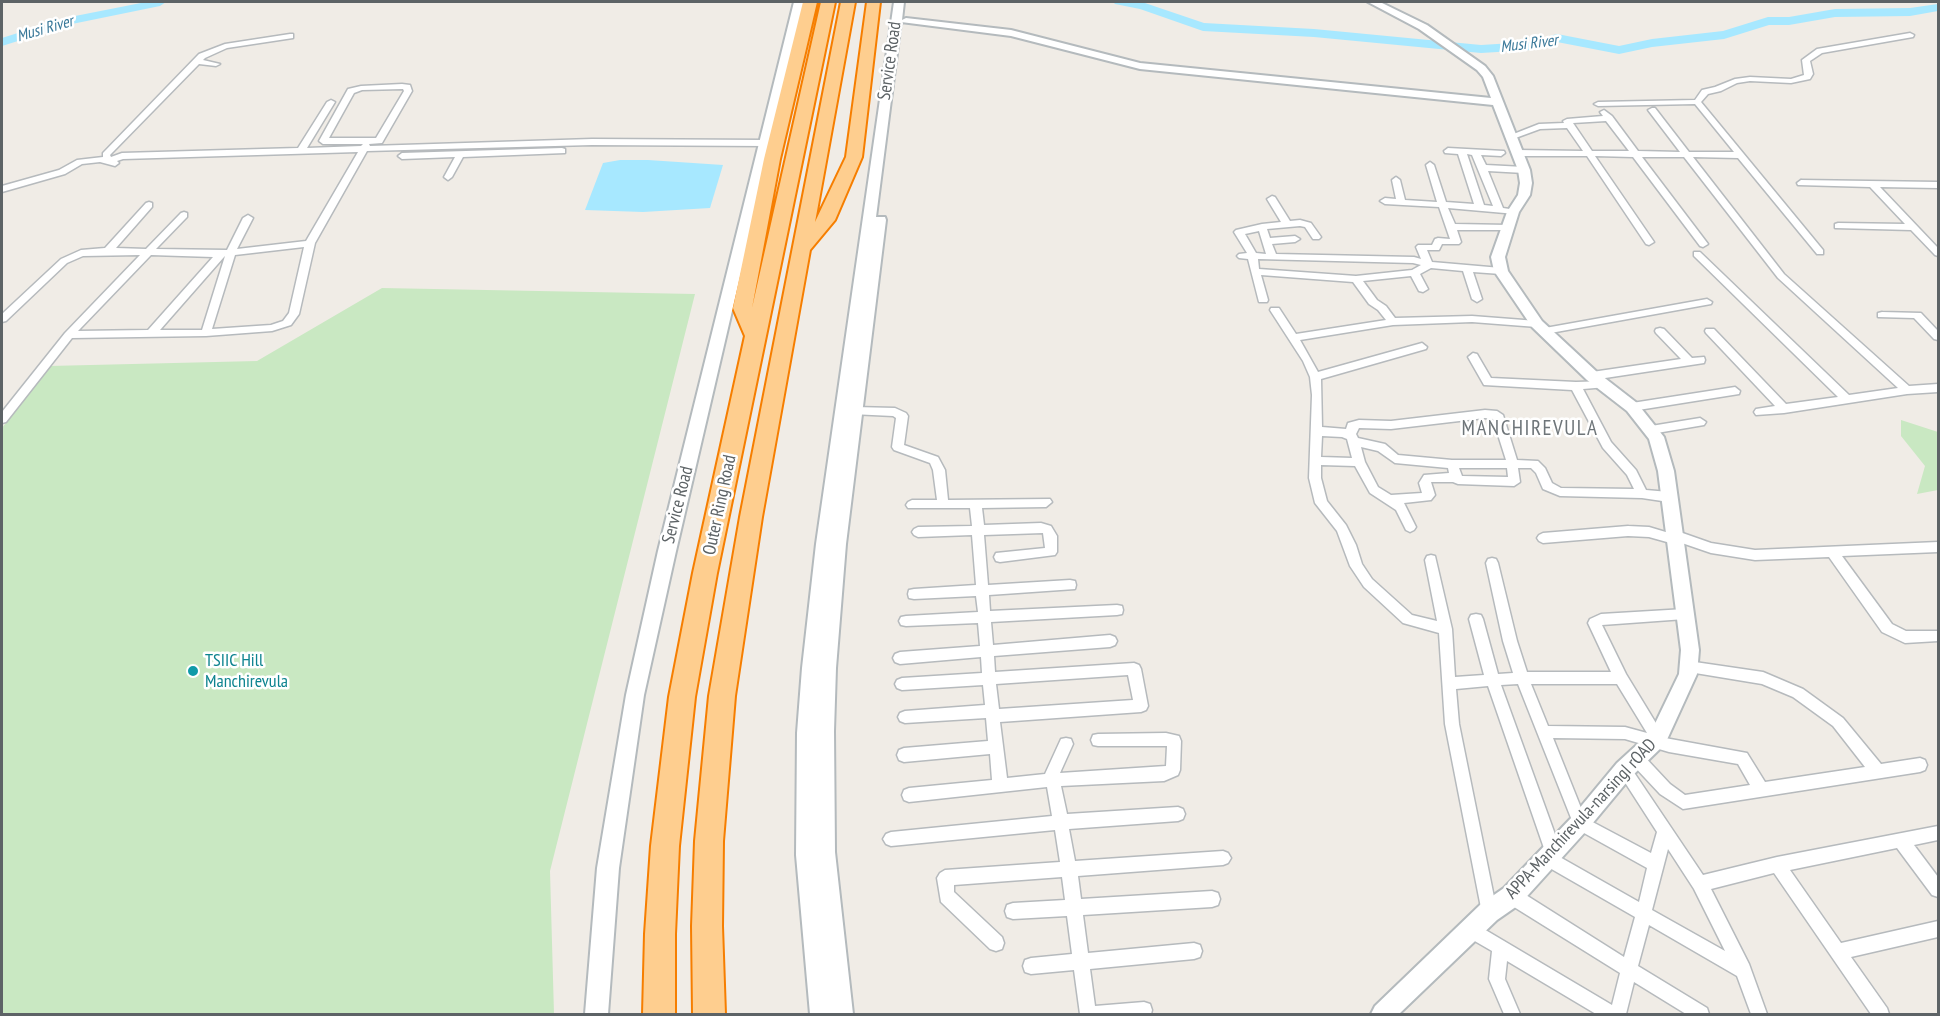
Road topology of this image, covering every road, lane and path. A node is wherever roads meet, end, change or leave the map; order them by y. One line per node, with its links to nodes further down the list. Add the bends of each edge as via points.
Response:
1 (799, 2): 19 (main road, Service Road)
2 (810, 2): 97 (highway, via 772,159 742,308)
3 (828, 2): 97 (highway, Outer Ring Road)
4 (848, 2): 67 (highway, Outer Ring Road)
5 (1373, 2): 12 (main road, via 1423,27 1471,60 1488,76)
6 (874, 3): 67 (highway, via 854,157 826,220)
7 (905, 10): 12 (main road, via 1140,66); 111 (main road, Service Road); 209 (main road, Service Road, via 824,544 811,669 807,855)
8 (1910, 35): 14 (street, via 1820,51 1806,60 1807,77 1791,81 1735,81 1705,92)
9 (290, 36): 10 (street, via 225,46)
10 (197, 61): 11 (street); 35 (street, via 106,155)
11 (216, 63)
12 (1496, 98): 18 (main road)
13 (331, 102): 23 (street)
14 (1697, 102): 16 (street, via 1598,104); 34 (street)
15 (1652, 110): 31 (street)
16 (1609, 118): 17 (street, via 1568,120); 30 (street)
17 (1570, 125): 18 (street, via 1539,127); 29 (street)
18 (1510, 137): 28 (main road)
19 (766, 143): 22 (street); 206 (main road, Service Road, via 635,695 608,868)
20 (352, 146): 21 (street); 21 (street, via 322,140 350,93 361,88 407,87 380,140); 23 (street)
21 (364, 149): 25 (street); 32 (street); 65 (street)
22 (507, 149): 25 (street); 33 (street)
23 (301, 151): 32 (street)
24 (1448, 151): 26 (street)
25 (395, 152): 33 (street)
26 (1462, 152): 27 (street); 52 (street)
27 (1476, 153): 28 (street); 37 (street)
28 (1509, 153): 29 (street); 38 (main road)
29 (1589, 153): 30 (street); 64 (street)
30 (1635, 154): 31 (street); 66 (street)
31 (1685, 154): 34 (street); 106 (street, via 1781,276)
32 (276, 155): 35 (street)
33 (460, 155): 39 (street)
34 (1740, 155): 70 (street)
35 (108, 161): 40 (street, via 80,162 62,172)
36 (1430, 165): 50 (street)
37 (1483, 168): 38 (street); 54 (street)
38 (1524, 170): 54 (main road, via 1524,195)
39 (448, 177)
40 (27, 178): 42 (street); 46 (street)
41 (1396, 180): 49 (street)
42 (2, 182)
43 (1801, 183): 44 (street)
44 (1872, 184): 45 (street); 60 (street)
45 (1938, 185)
46 (2, 189)
47 (1272, 199): 56 (street)
48 (1385, 201): 49 (street)
49 (1401, 202): 50 (street)
50 (1442, 204): 52 (street); 59 (street)
51 (149, 205): 68 (street)
52 (1480, 207): 54 (street)
53 (184, 215): 69 (street)
54 (1507, 217): 59 (street); 78 (main road, via 1498,256)
55 (248, 218): 72 (street)
56 (1287, 224): 58 (street); 61 (street, via 1306,224)
57 (1838, 226): 60 (street)
58 (1262, 227): 63 (street); 74 (street, via 1239,232 1251,250)
59 (1452, 227): 76 (street, via 1456,242 1438,241 1436,248 1421,247)
60 (1913, 227): 71 (street)
61 (1316, 237)
62 (1295, 239): 63 (street)
63 (1268, 241): 75 (street)
64 (1649, 242)
65 (310, 243): 72 (street); 94 (street, via 294,314 287,323 272,328)
66 (1703, 244)
67 (802, 249): 208 (highway, Outer Ring Road, via 722,696 709,841)
68 (108, 251): 69 (street); 88 (street, via 81,253 64,261)
69 (149, 252): 72 (street); 96 (street)
70 (1820, 252)
71 (1938, 253)
72 (226, 254): 94 (street); 95 (street)
73 (1698, 254): 108 (street)
74 (1247, 256): 75 (street); 79 (street)
75 (1272, 257): 76 (street)
76 (1429, 263): 77 (street); 80 (street)
77 (1467, 267): 78 (street); 83 (street)
78 (1501, 271): 91 (main road, APPA-Manchirevula-narsingI rOAD, via 1525,310)
79 (1255, 272): 81 (street); 84 (street)
80 (1414, 273): 81 (street); 82 (street)
81 (1356, 279): 90 (street)
82 (1423, 289)
83 (1477, 299)
84 (1263, 300)
85 (1707, 302): 91 (street)
86 (1275, 310): 99 (street)
87 (1882, 315): 98 (street, via 1917,315)
88 (2, 319)
89 (1417, 319): 90 (street)
90 (1393, 322): 91 (street, via 1472,319); 99 (street)
91 (1541, 327): 103 (main road, APPA-Manchirevula-narsingI rOAD)
92 (1660, 331): 103 (street, via 1694,360)
93 (1710, 331): 110 (street)
94 (206, 333): 95 (street)
95 (151, 334): 96 (street)
96 (69, 335): 113 (street)
97 (755, 336): 207 (highway, Outer Ring Road, via 681,709 665,846)
98 (1938, 337)
99 (1293, 338): 102 (street)
100 (1422, 347): 102 (street)
101 (1473, 357): 104 (street, via 1488,382)
102 (1315, 376): 116 (street)
103 (1598, 380): 104 (street); 109 (main road, APPA-Manchirevula-narsingI rOAD)
104 (1576, 386): 123 (street, via 1607,445 1632,473)
105 (1938, 388): 106 (street)
106 (1907, 390): 108 (street)
107 (1735, 392): 109 (street)
108 (1847, 399): 110 (street)
109 (1632, 407): 115 (main road, APPA-Manchirevula-narsingI rOAD)
110 (1784, 409): 112 (street)
111 (855, 411): 127 (street, via 895,412 902,416 898,447 934,460 939,470); 210 (main road, Service Road, via 832,600 824,731 825,852)
112 (1760, 412)
113 (2, 419)
114 (1700, 422): 115 (street)
115 (1651, 430): 124 (main road, APPA-Manchirevula-narsingI rOAD, via 1666,471)
116 (1315, 431): 117 (street); 118 (street)
117 (1352, 438): 119 (street); 120 (street, via 1352,426 1359,424 1391,425 1492,414 1500,418); 121 (street, via 1381,447 1395,459)
118 (1315, 461): 119 (street); 148 (street, via 1321,503 1342,528 1360,573 1399,613)
119 (1359, 462): 125 (street, via 1374,490)
120 (1512, 462): 121 (street); 122 (street, via 1512,483); 123 (street, via 1534,464 1547,486 1560,492)
121 (1452, 464): 122 (street)
122 (1457, 477): 125 (street, via 1428,478 1427,497)
123 (1642, 494): 124 (street)
124 (1669, 497): 133 (main road, APPA-Manchirevula-narsingI rOAD)
125 (1387, 500): 130 (street, via 1400,507)
126 (1046, 502): 128 (street)
127 (942, 504): 128 (street); 129 (street)
128 (976, 504): 131 (street)
129 (912, 505)
130 (1410, 527)
131 (977, 530): 132 (street); 137 (street, via 1041,528 1051,536 1051,552); 141 (street)
132 (918, 532)
133 (1674, 537): 134 (street, via 1628,531); 136 (street, via 1755,555); 144 (main road, APPA-Manchirevula-narsingI rOAD)
134 (1544, 538)
135 (1938, 547): 136 (street)
136 (1833, 553): 149 (street, via 1887,628 1905,637)
137 (1000, 557)
138 (1431, 560): 148 (street)
139 (1492, 563): 154 (street)
140 (1070, 585): 141 (street)
141 (982, 590): 142 (street); 145 (street)
142 (914, 594)
143 (1117, 610): 145 (street)
144 (1684, 614): 153 (main road, APPA-Manchirevula-narsingI rOAD, via 1690,650); 155 (street, via 1597,620 1595,626)
145 (984, 617): 147 (street); 151 (street)
146 (1476, 619): 157 (street)
147 (906, 621)
148 (1445, 629): 158 (street)
149 (1938, 636)
150 (1110, 641): 151 (street)
151 (987, 652): 152 (street); 156 (street)
152 (900, 658)
153 (1688, 667): 164 (main road, APPA-Manchirevula-narsingI rOAD, via 1679,697); 170 (street, via 1763,678 1798,693 1839,722)
154 (1522, 678): 155 (street); 157 (street); 162 (street)
155 (1621, 678): 164 (street)
156 (989, 679): 159 (street); 160 (street); 160 (street, via 1134,669 1141,706)
157 (1492, 681): 158 (street); 182 (street)
158 (1450, 683): 193 (street, via 1452,724)
159 (902, 684)
160 (992, 714): 161 (street); 166 (street)
161 (905, 717)
162 (1543, 732): 164 (street, via 1625,733); 177 (street)
163 (1098, 740): 171 (street, via 1174,741 1173,770 1164,774)
164 (1656, 740): 168 (main road, APPA-Manchirevula-narsingI rOAD); 173 (street, via 1742,758)
165 (1066, 744): 171 (street)
166 (996, 747): 167 (street); 172 (street)
167 (904, 755)
168 (1630, 764): 173 (street, via 1683,802); 177 (main road, APPA-Manchirevula-narsingI rOAD); 178 (street)
169 (1920, 765): 170 (street)
170 (1878, 772): 173 (street)
171 (1053, 780): 172 (street); 176 (street)
172 (1000, 786): 174 (street)
173 (1761, 790)
174 (909, 795)
175 (1178, 814): 176 (street)
176 (1061, 822): 180 (street); 186 (street)
177 (1580, 822): 182 (main road, APPA-Manchirevula-narsingI rOAD); 184 (street)
178 (1664, 833): 184 (street); 187 (street)
179 (1938, 833): 181 (street)
180 (891, 839)
181 (1901, 841): 185 (street); 188 (street)
182 (1550, 854): 189 (main road, APPA-Manchirevula-narsingI rOAD); 194 (street)
183 (1223, 858): 186 (street)
184 (1656, 864): 194 (street)
185 (1777, 866): 187 (street); 200 (street)
186 (1070, 868): 191 (street); 197 (street, via 945,878 946,896)
187 (1700, 884): 204 (street)
188 (1938, 889)
189 (1512, 896): 193 (main road, APPA-Manchirevula-narsingI rOAD); 203 (street)
190 (1212, 899): 191 (street)
191 (1074, 907): 192 (street); 201 (street)
192 (1012, 911)
193 (1489, 912): 196 (main road, APPA-Manchirevula-narsingI rOAD)
194 (1643, 912): 203 (street); 204 (street)
195 (1938, 929): 200 (street)
196 (1472, 930): 198 (street); 213 (main road, APPA-Manchirevula-narsingI rOAD)
197 (996, 943)
198 (1501, 947): 214 (street, via 1497,979); 215 (street)
199 (1194, 951): 201 (street)
200 (1838, 952): 219 (street)
201 (1081, 963): 202 (street); 211 (street)
202 (1031, 966)
203 (1631, 970): 216 (street); 217 (street)
204 (1743, 970): 218 (street)
205 (1144, 1010): 212 (street)
206 (596, 1014)
207 (659, 1014)
208 (709, 1014)
209 (821, 1014)
210 (841, 1014)
211 (1088, 1014)
212 (1095, 1014)
213 (1383, 1014)
214 (1512, 1014)
215 (1611, 1014)
216 (1618, 1014)
217 (1701, 1014)
218 (1759, 1014)
219 (1881, 1014)

